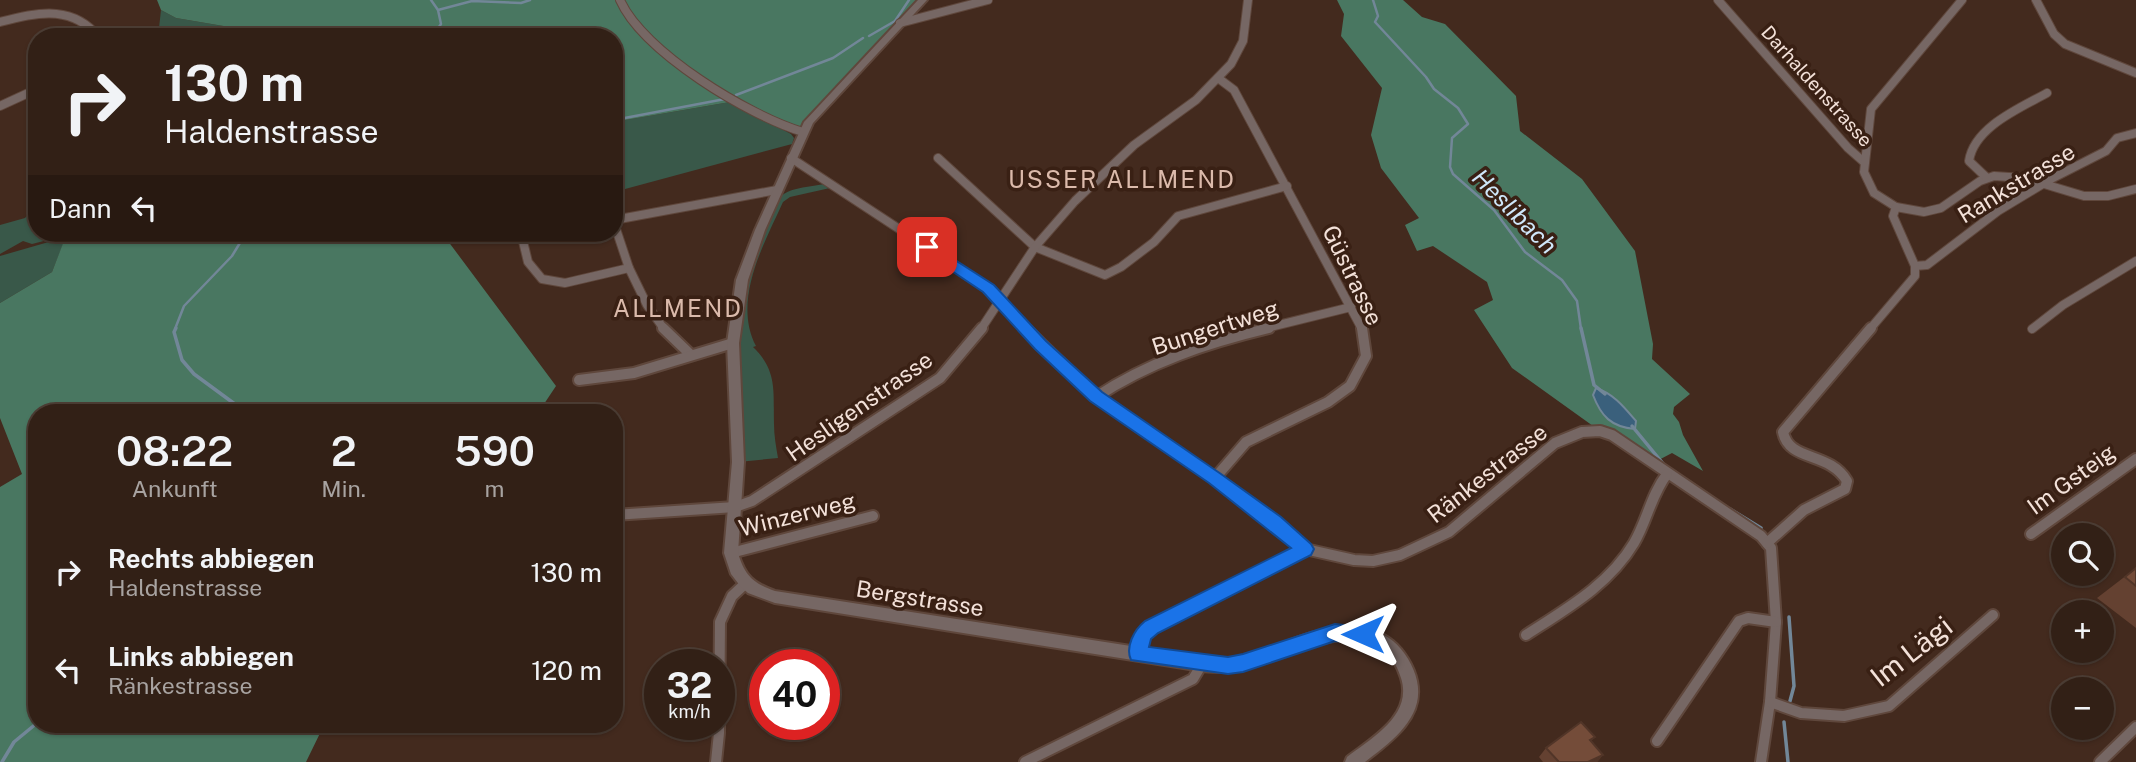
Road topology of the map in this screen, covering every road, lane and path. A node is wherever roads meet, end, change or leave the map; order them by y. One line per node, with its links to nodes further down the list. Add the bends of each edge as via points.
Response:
1 (621, 0): 16 (street, via 634,25 690,72 786,128)
2 (923, 0): 9 (street)
3 (988, 0): 9 (street)
4 (1248, 0): 12 (street, Hesligenstrasse, via 1243,41)
5 (1718, 0): 20 (street, Darhaldenstrasse)
6 (1962, 0): 20 (street, via 1874,103)
7 (2036, 0): 11 (street, via 2054,34 2065,44)
8 (0, 22): 10 (street, via 32,15 75,15)
9 (900, 23): 16 (street)
10 (91, 28)
11 (2136, 73)
12 (1219, 78): 23 (street, Güstrasse, via 1234,90); 30 (street, Hesligenstrasse, via 1094,181)
13 (28, 93): 15 (street)
14 (2047, 93): 21 (street, via 1996,124 1970,150 1969,161)
15 (0, 106)
16 (803, 132): 18 (street)
17 (2136, 133): 22 (street, Rankstrasse, via 2117,138 2106,151)
18 (791, 158): 24 (street); 34 (street, Ränkestrasse)
19 (938, 158): 30 (street)
20 (1864, 162): 26 (street, via 1870,188)
21 (1987, 178): 22 (street, via 2015,177); 26 (street, via 1934,211)
22 (2044, 184): 25 (street, via 2084,196); 32 (street, Rankstrasse, via 1927,265)
23 (1287, 186): 30 (street, via 1178,216 1154,242 1105,275); 35 (street, Güstrasse)
24 (777, 190): 27 (street); 37 (street, via 742,280)
25 (2134, 192)
26 (1896, 207): 32 (street, via 1893,218)
27 (623, 219)
28 (523, 242): 33 (street, via 528,261 542,279 551,282)
29 (621, 242): 33 (street)
30 (1035, 247): 34 (street, Hesligenstrasse)
31 (2136, 261): 36 (street)
32 (1915, 266): 48 (street, via 1913,280 1783,432 1783,439 1796,452 1838,466 1847,481 1845,489 1804,510)
33 (629, 268): 38 (street, via 651,315)
34 (1000, 298): 40 (street, Ränkestrasse); 44 (street, Hesligenstrasse, via 974,340 940,378 752,501)
35 (1351, 307): 40 (street, Bungertweg, via 1182,353 1111,385); 43 (street, Güstrasse, via 1363,328 1366,356 1350,386 1328,402 1247,442)
36 (2032, 329)
37 (733, 343): 38 (street); 44 (street, via 738,463)
38 (690, 354): 39 (street, via 634,373)
39 (579, 380)
40 (1096, 397): 43 (street, Ränkestrasse)
41 (2136, 459): 47 (street, Im Gsteig)
42 (1667, 474): 48 (street, Ränkestrasse); 49 (street, Ränkestrasse, via 1612,435 1582,432 1555,443 1450,532 1421,548 1371,561); 54 (street, via 1655,488 1625,559 1588,594)
43 (1215, 478): 49 (street, Ränkestrasse)
44 (735, 507): 45 (street); 50 (street)
45 (623, 513)
46 (873, 516): 50 (street, Winzerweg)
47 (2031, 534)
48 (1768, 543): 53 (street)
49 (1305, 549): 55 (street, via 1151,627 1143,634)
50 (731, 553): 51 (street)
51 (746, 583): 55 (street, Bergstrasse, via 775,597 804,603); 60 (street, via 732,596 720,622)
52 (1993, 615): 57 (street, Im Lägi, via 1889,706 1844,716 1801,713)
53 (1776, 622): 57 (street); 59 (street, via 1739,621)
54 (1526, 635)
55 (1138, 654): 56 (street, Bergstrasse)
56 (1202, 664): 61 (street, via 1193,679); 62 (street, Bergstrasse, via 1243,663 1335,632 1378,639 1406,669 1411,702 1393,730)
57 (1770, 702): 63 (street)
58 (2136, 727): 64 (street)
59 (1657, 741)
60 (716, 762)
61 (1025, 762)
62 (1353, 762)
63 (1761, 762)
64 (2100, 762)

